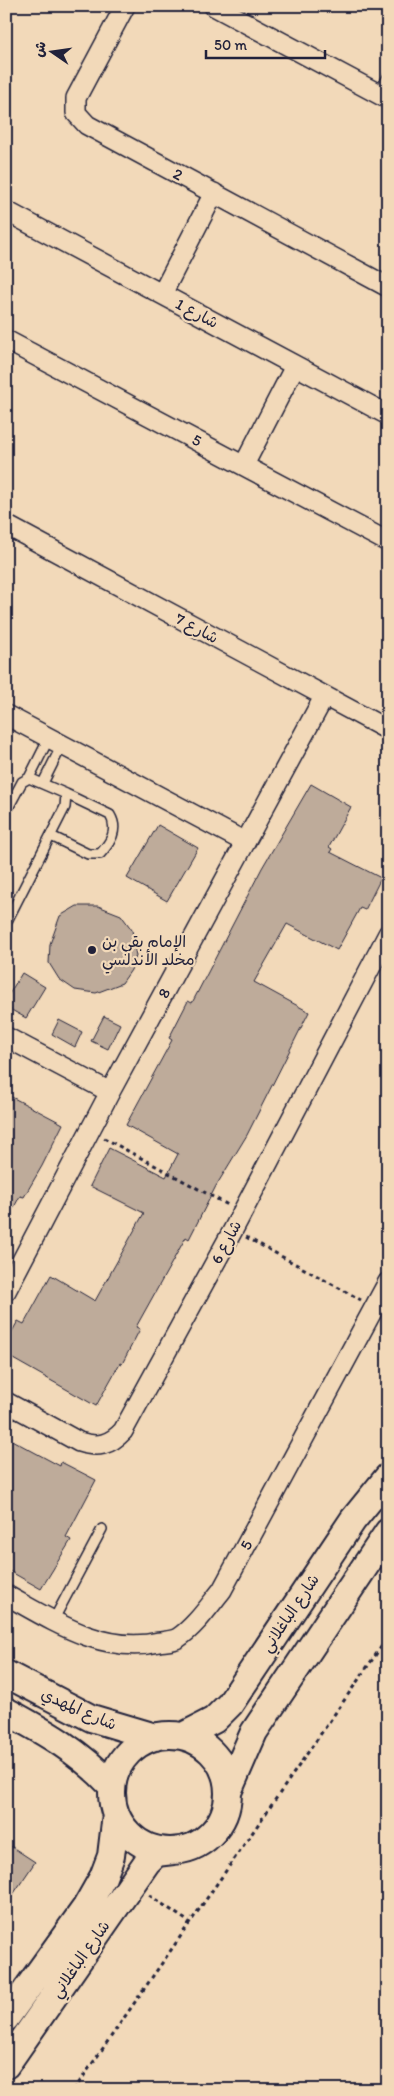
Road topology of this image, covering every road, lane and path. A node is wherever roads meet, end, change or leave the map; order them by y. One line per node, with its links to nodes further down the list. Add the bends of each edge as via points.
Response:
1 (125, 6): 5 (street, 2, via 76,98 76,113 87,125)
2 (214, 6): 4 (street)
3 (388, 76): 4 (lane)
4 (383, 97)
5 (214, 193): 7 (street, 2); 8 (street)
6 (6, 211): 8 (street, شارع 1)
7 (388, 287)
8 (162, 294): 10 (street, شارع 1)
9 (6, 340): 12 (street, 5)
10 (295, 366): 11 (street, شارع 1); 12 (street)
11 (388, 415)
12 (244, 465): 14 (street, 5)
13 (6, 525): 15 (street, شارع 7)
14 (388, 542)
15 (324, 697): 17 (street, شارع 7); 24 (street, 8)
16 (6, 715): 18 (street)
17 (388, 730)
18 (55, 741): 19 (lane); 20 (lane); 24 (street)
19 (29, 778): 20 (lane); 22 (lane, via 22,782)
20 (43, 783): 21 (lane)
21 (66, 794): 23 (lane, via 65,807); 23 (lane, via 110,815 114,822 111,842 100,854 88,854)
22 (6, 812)
23 (51, 836): 25 (lane)
24 (245, 842): 28 (street, 8)
25 (6, 923)
26 (388, 934): 30 (street, شارع 6)
27 (6, 1037): 28 (street)
28 (110, 1092): 29 (street, 8)
29 (91, 1130): 30 (path); 33 (street, 8)
30 (242, 1213): 31 (street, شارع 6)
31 (233, 1230): 34 (path); 35 (street, شارع 6, via 123,1431 115,1440 91,1446)
32 (388, 1282): 34 (street, 5)
33 (6, 1291)
34 (374, 1307): 40 (street, 5, via 222,1590 204,1614 177,1638 150,1645 96,1640)
35 (6, 1402)
36 (388, 1477): 44 (main road, شارع الباغلاني, via 352,1520 230,1704 214,1720)
37 (102, 1529): 40 (lane)
38 (388, 1532): 47 (main road, via 254,1732)
39 (6, 1596): 40 (street, 5)
40 (53, 1621)
41 (388, 1637): 51 (path)
42 (6, 1674): 45 (main road, شارع المهدي, via 91,1718)
43 (6, 1711): 46 (main road, شارع المهدي, via 74,1750)
44 (183, 1736): 45 (main road); 47 (main road, via 206,1747 215,1756 227,1779)
45 (155, 1737): 46 (main road, via 131,1750 116,1773)
46 (112, 1786): 48 (main road)
47 (228, 1792): 49 (main road, via 223,1818 216,1829 197,1845)
48 (116, 1814): 49 (main road, via 124,1829 151,1848 168,1852); 52 (main road, شارع الباغلاني, via 110,1856 103,1877 86,1907)
49 (185, 1850): 50 (main road, شارع الباغلاني, via 156,1853)
50 (132, 1884): 51 (path); 53 (main road, شارع الباغلاني)
51 (190, 1922): 54 (path)
52 (6, 2018)
53 (6, 2065)
54 (74, 2090)

